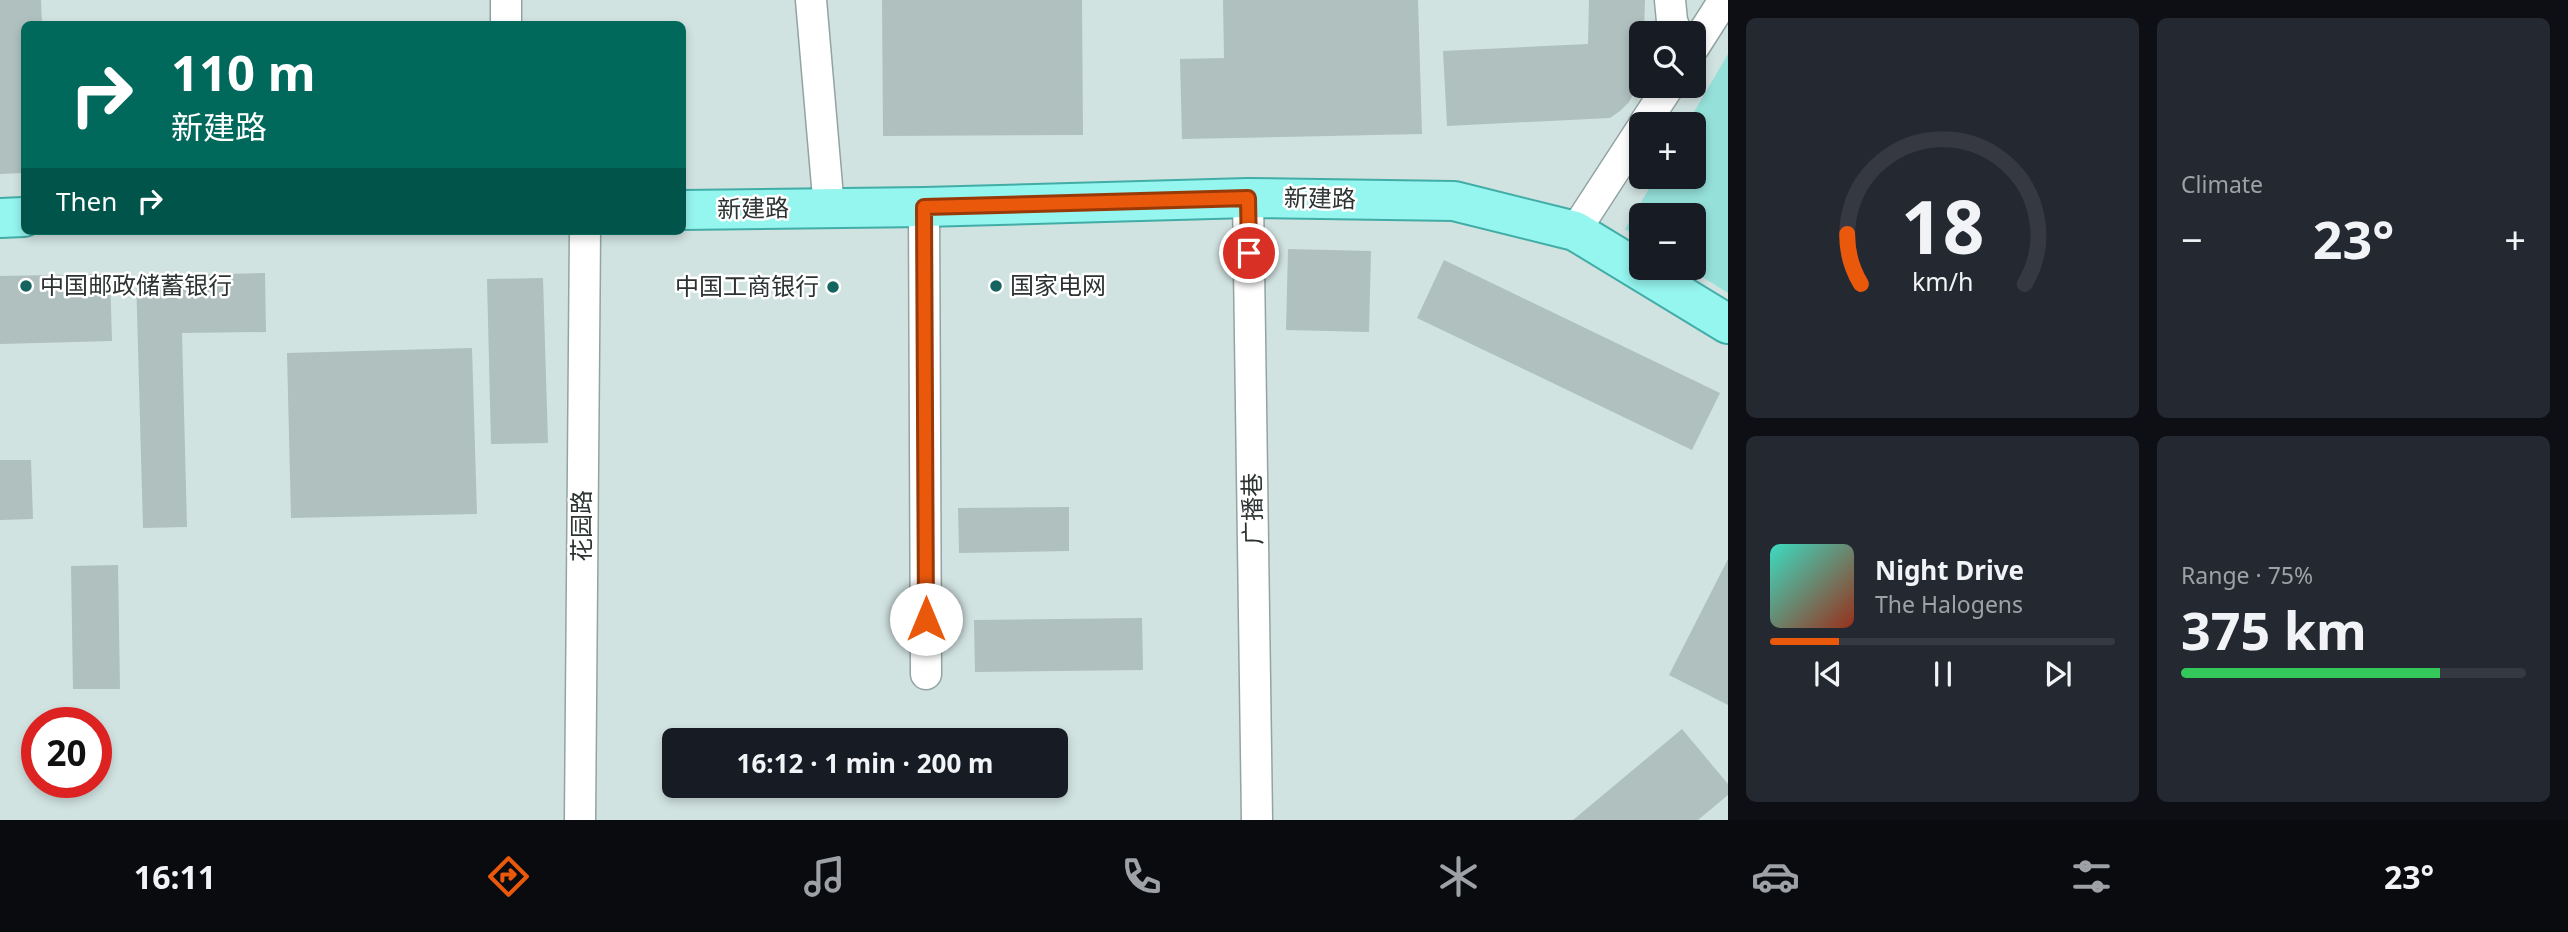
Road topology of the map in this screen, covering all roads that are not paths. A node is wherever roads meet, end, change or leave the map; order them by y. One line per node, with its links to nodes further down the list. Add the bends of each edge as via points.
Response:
1 (506, 0): 5 (street)
2 (811, 0): 11 (street)
3 (1670, 0): 6 (street)
4 (1724, 0): 7 (street)
5 (506, 21)
6 (1672, 21)
7 (1706, 28)
8 (1629, 148): 15 (street)
9 (1248, 198): 10 (main road, 新建路); 15 (main road, 新建路, via 1454,201); 20 (street, 广播巷)
10 (924, 207): 11 (main road, 新建路); 18 (street)
11 (829, 209): 12 (main road, 新建路)
12 (686, 210)
13 (21, 217): 14 (main road)
14 (0, 218)
15 (1575, 232): 17 (main road, 新建路)
16 (585, 235): 19 (street, 花园路)
17 (1728, 324)
18 (926, 674)
19 (580, 820)
20 (1257, 820)

